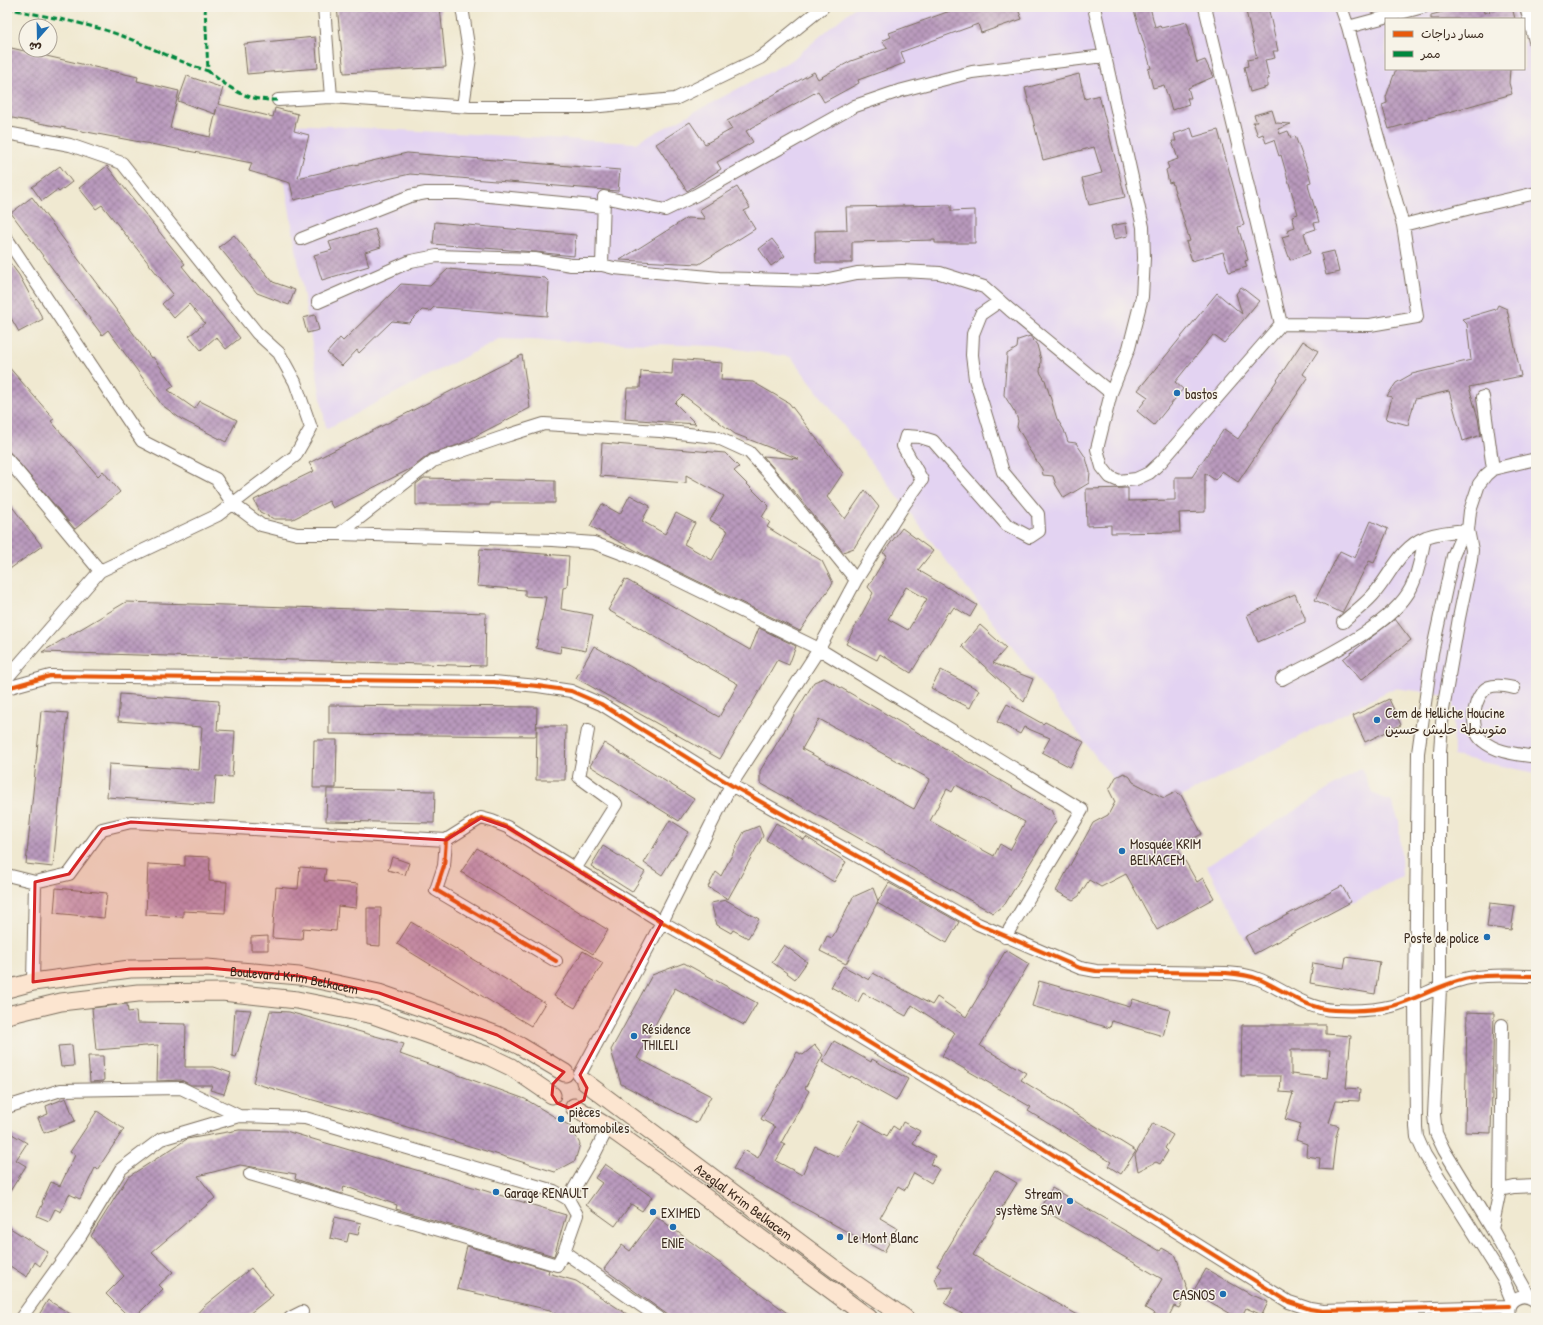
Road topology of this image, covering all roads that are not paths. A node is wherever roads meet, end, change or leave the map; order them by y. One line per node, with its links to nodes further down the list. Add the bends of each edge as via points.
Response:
1 (324, 7): 12 (street)
2 (462, 7): 14 (street, via 470,58)
3 (823, 7): 14 (street, via 760,58 675,99 590,107)
4 (1094, 7): 11 (street)
5 (1205, 7): 24 (street)
6 (1341, 7): 9 (street)
7 (1423, 7): 9 (street)
8 (1526, 7): 10 (street)
9 (1348, 27): 18 (street)
10 (1536, 45)
11 (1104, 56): 17 (street, via 972,72 899,91 855,106 696,195 664,210 604,197); 25 (street, via 1143,227 1144,258 1142,297 1129,348)
12 (332, 97): 13 (street); 14 (street)
13 (278, 100)
14 (462, 106)
15 (7, 133): 30 (street, via 70,145 122,163 257,333 279,353 295,382 311,428 295,456)
16 (1536, 193): 18 (street)
17 (604, 208): 20 (street, via 458,193 426,193 410,196); 21 (street)
18 (1403, 225): 24 (street, via 1417,318 1370,325)
19 (7, 239): 30 (street, via 142,441 216,480)
20 (302, 239)
21 (602, 265): 22 (street, via 719,278 819,281 857,273 940,273 984,287); 23 (street, via 571,265 535,259 437,256 411,261)
22 (1000, 301): 25 (street); 35 (street, via 981,314 973,334 975,379 1003,472 1038,514 1039,531 1030,537 1007,525 933,441 920,436 906,436 903,446 922,480)
23 (318, 302)
24 (1281, 324): 25 (street, via 1161,462 1149,473 1136,479 1119,481 1110,477 1102,468 1097,449)
25 (1111, 393)
26 (1483, 397): 29 (street)
27 (7, 459): 34 (street)
28 (1536, 459): 29 (street)
29 (1493, 470): 31 (street, via 1479,484 1470,511)
30 (233, 504): 32 (street, via 261,525 297,534); 34 (street, via 218,515)
31 (1468, 530): 33 (street); 54 (street, via 1471,560 1443,710 1440,751); 56 (street, via 1453,556 1432,653 1418,753)
32 (339, 534): 35 (street, via 433,461 530,428 544,424 660,431 716,437 749,452); 37 (street, via 594,543 632,557)
33 (1425, 538): 36 (street, via 1410,547 1398,559 1374,594); 39 (street, via 1417,574 1402,602 1358,637)
34 (100, 571): 38 (street)
35 (856, 580): 37 (street)
36 (1343, 622)
37 (819, 648): 44 (street); 50 (street, via 1082,810)
38 (7, 678)
39 (1282, 679)
40 (7, 688): 44 (street, via 50,676 494,682 538,686 571,691 601,704)
41 (1514, 688): 43 (street, via 1494,685 1487,688 1475,708 1476,732 1481,741 1491,747)
42 (588, 730): 46 (street, via 579,777 616,804)
43 (1536, 757)
44 (731, 785): 49 (street); 50 (street)
45 (446, 840): 46 (street, via 481,818 507,827); 48 (street, via 131,822 102,829 69,874); 51 (street, via 444,866 436,890)
46 (575, 869): 49 (street)
47 (7, 875): 48 (street)
48 (35, 882): 53 (street)
49 (662, 922): 59 (street); 72 (street, via 805,1004 1004,1124 1289,1302 1322,1310)
50 (1005, 937): 56 (street, via 1080,968 1096,971 1245,975 1261,980 1296,999 1332,1010 1375,1010)
51 (556, 961)
52 (1536, 976): 54 (street, via 1470,978)
53 (33, 982): 55 (main road, Boulevard Krim Belkacem); 59 (main road, Boulevard Krim Belkacem, via 130,969 208,968 299,976 379,993 458,1020 520,1046)
54 (1440, 988): 56 (street); 69 (street, via 1434,1115 1436,1129 1444,1150)
55 (7, 989)
56 (1416, 997): 72 (street, via 1418,1137 1425,1155 1503,1279)
57 (7, 1015): 60 (main road, via 61,1002 138,993 222,992 297,1000 373,1015 486,1055 511,1067)
58 (1502, 1025): 67 (street)
59 (576, 1077): 60 (main road, via 556,1079); 62 (main road, via 587,1088 586,1094); 78 (main road, Azeglal Krim Belkacem, via 847,1278)
60 (552, 1095): 62 (main road, via 557,1103 565,1107)
61 (7, 1107): 63 (street, via 61,1090 181,1088)
62 (574, 1107): 64 (main road)
63 (239, 1116): 68 (street, via 305,1118 554,1192); 74 (street, via 160,1139 121,1169 81,1235)
64 (608, 1127): 68 (street); 77 (main road)
65 (250, 1174): 70 (street, via 557,1265)
66 (1536, 1186): 67 (street)
67 (1500, 1190): 69 (street)
68 (568, 1199): 70 (street, via 577,1215)
69 (1492, 1229): 71 (street)
70 (564, 1252): 76 (street)
71 (1533, 1300): 72 (street, via 1521,1296)
72 (1511, 1303): 79 (street, via 1508,1310)
73 (302, 1312): 75 (street)
74 (21, 1318)
75 (290, 1318)
76 (659, 1318)
77 (869, 1318)
78 (905, 1318)
79 (1510, 1318)

